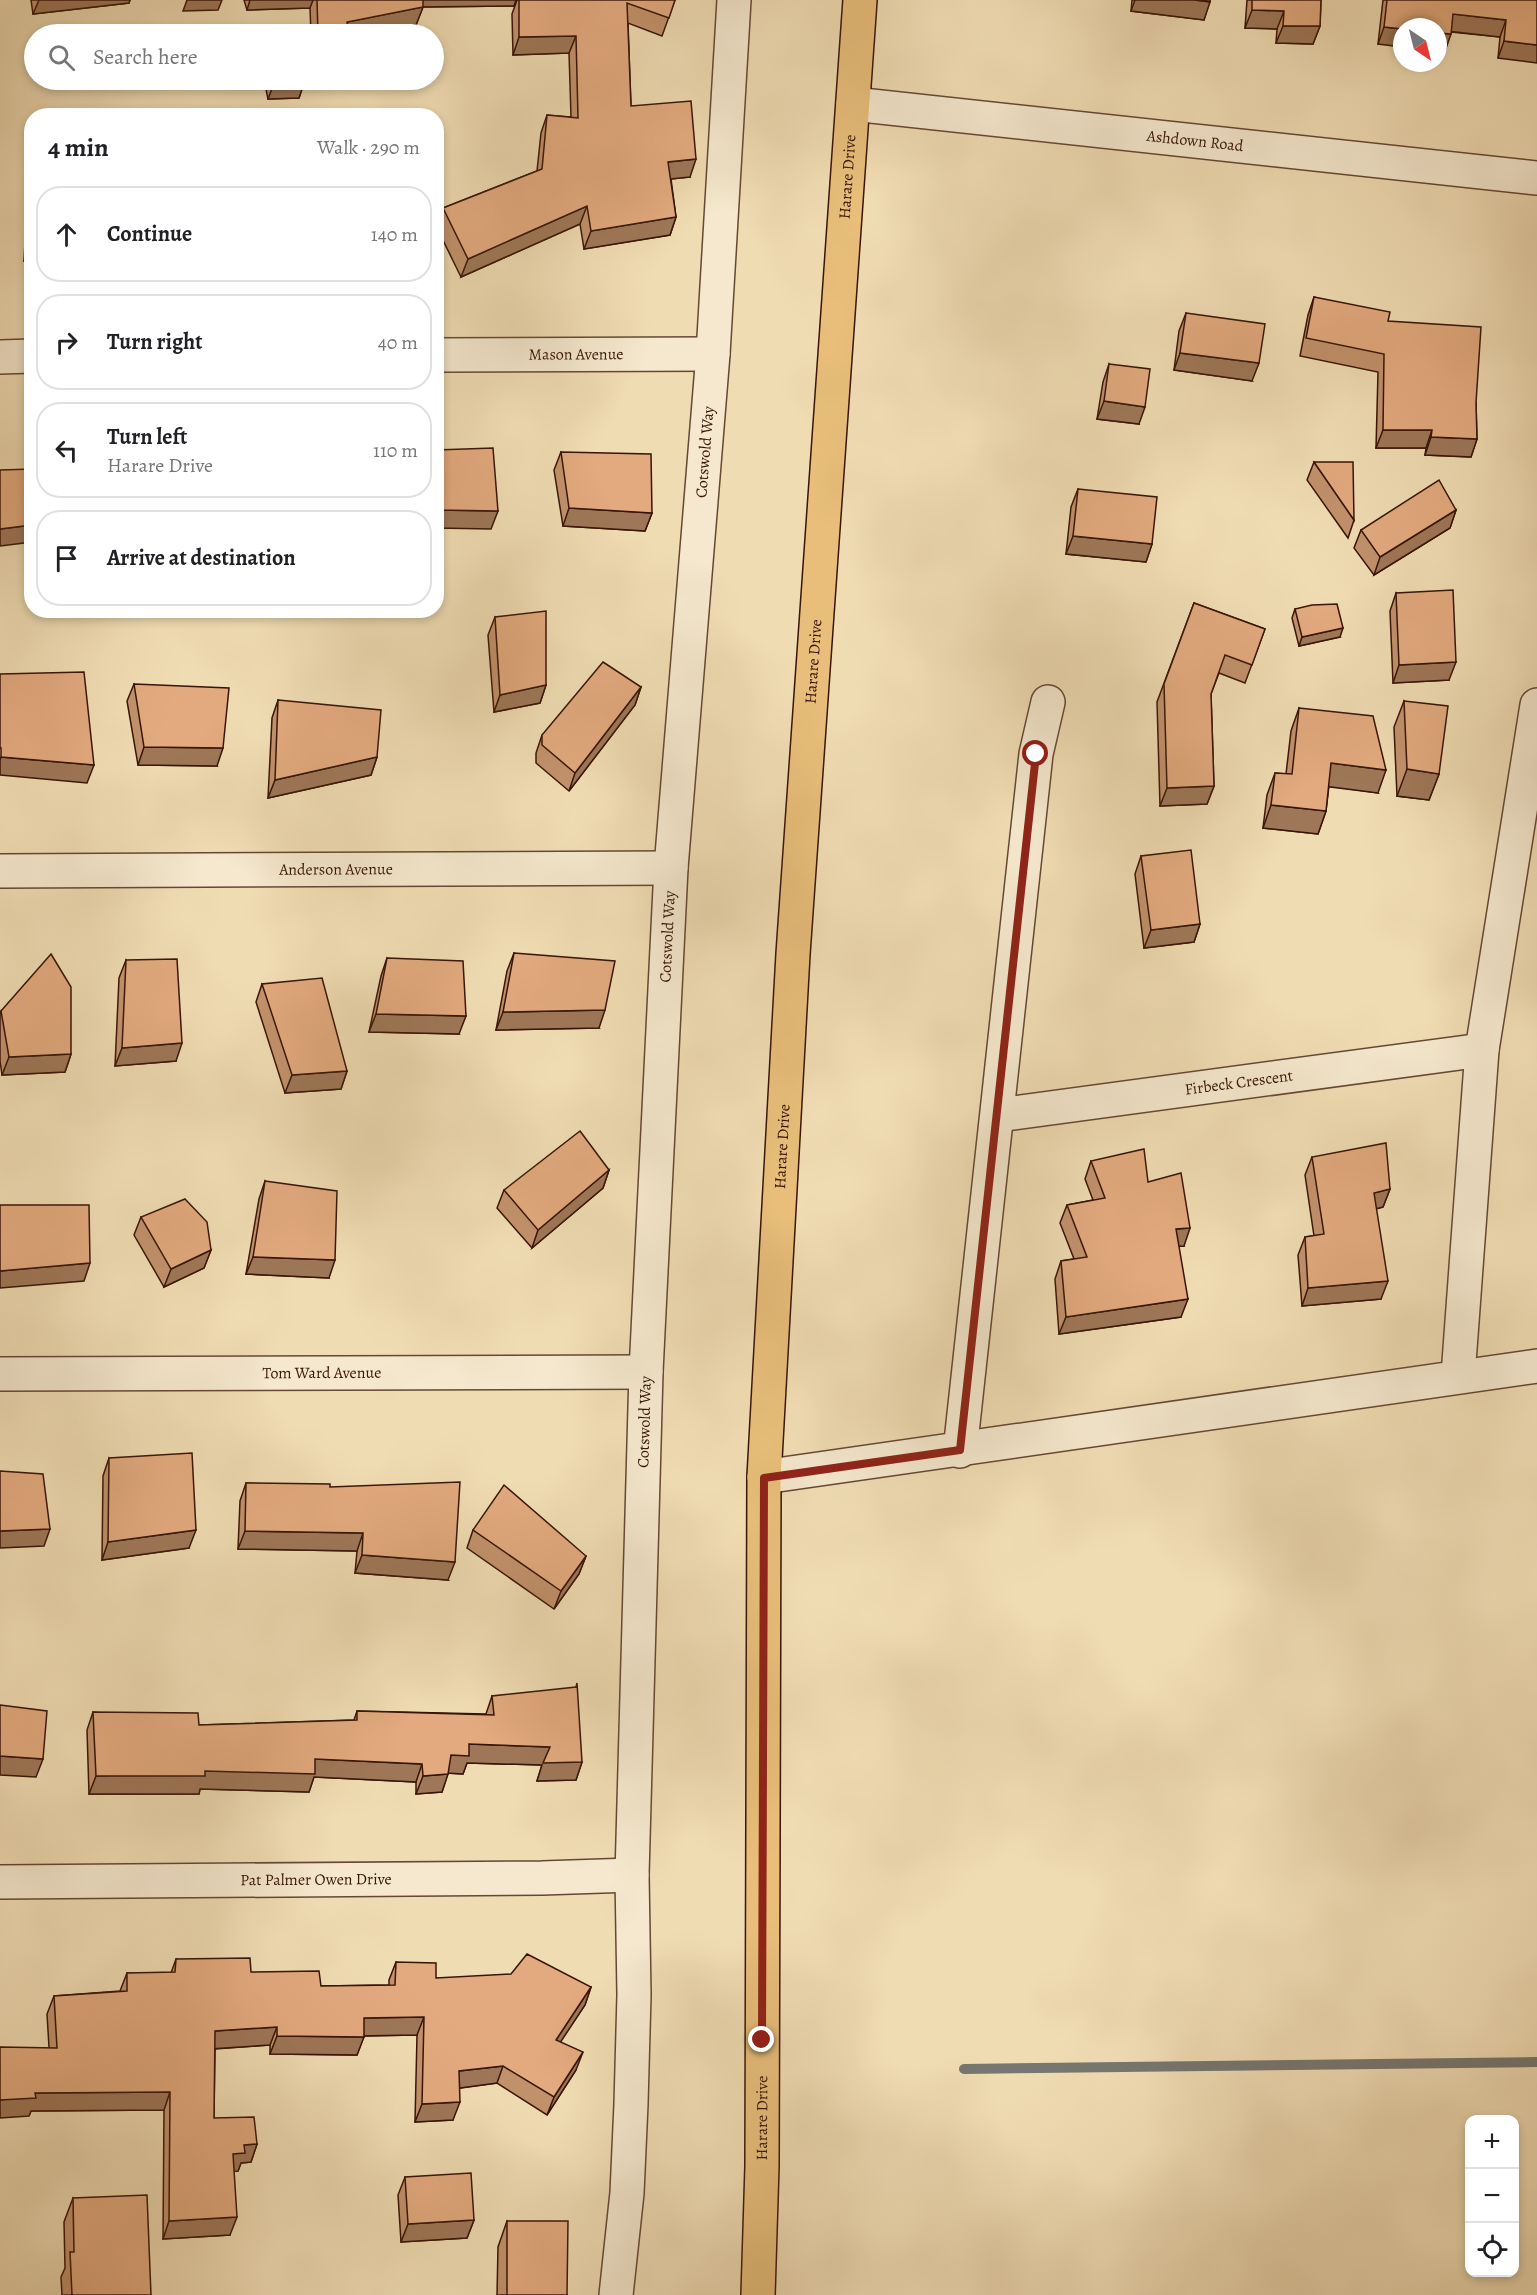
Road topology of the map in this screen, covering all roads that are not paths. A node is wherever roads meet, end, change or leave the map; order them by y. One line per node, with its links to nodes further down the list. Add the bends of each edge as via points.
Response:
1 (734, 0): 5 (street, Cotswold Way)
2 (860, 0): 3 (main road, Harare Drive)
3 (853, 104): 4 (street, Ashdown Road); 20 (main road, Harare Drive, via 793,954)
4 (1537, 178)
5 (713, 354): 6 (street, Mason Avenue); 11 (street, Cotswold Way)
6 (444, 355)
7 (24, 356): 8 (street)
8 (0, 357)
9 (1048, 702): 14 (street, via 1036,754)
10 (1537, 705): 13 (street)
11 (671, 868): 12 (street, Anderson Avenue); 16 (street, Cotswold Way)
12 (0, 871)
13 (1482, 1050): 14 (street, Firbeck Crescent); 18 (street)
14 (998, 1115): 19 (street)
15 (1537, 1366): 18 (street)
16 (646, 1372): 17 (street, Tom Ward Avenue); 21 (street, Cotswold Way)
17 (0, 1374)
18 (1458, 1376): 19 (street)
19 (960, 1450): 20 (street)
20 (764, 1478): 24 (main road, Harare Drive)
21 (632, 1875): 22 (street, Pat Palmer Owen Drive); 23 (street, Cotswold Way, via 631,2104)
22 (0, 1882)
23 (616, 2295)
24 (759, 2295)

